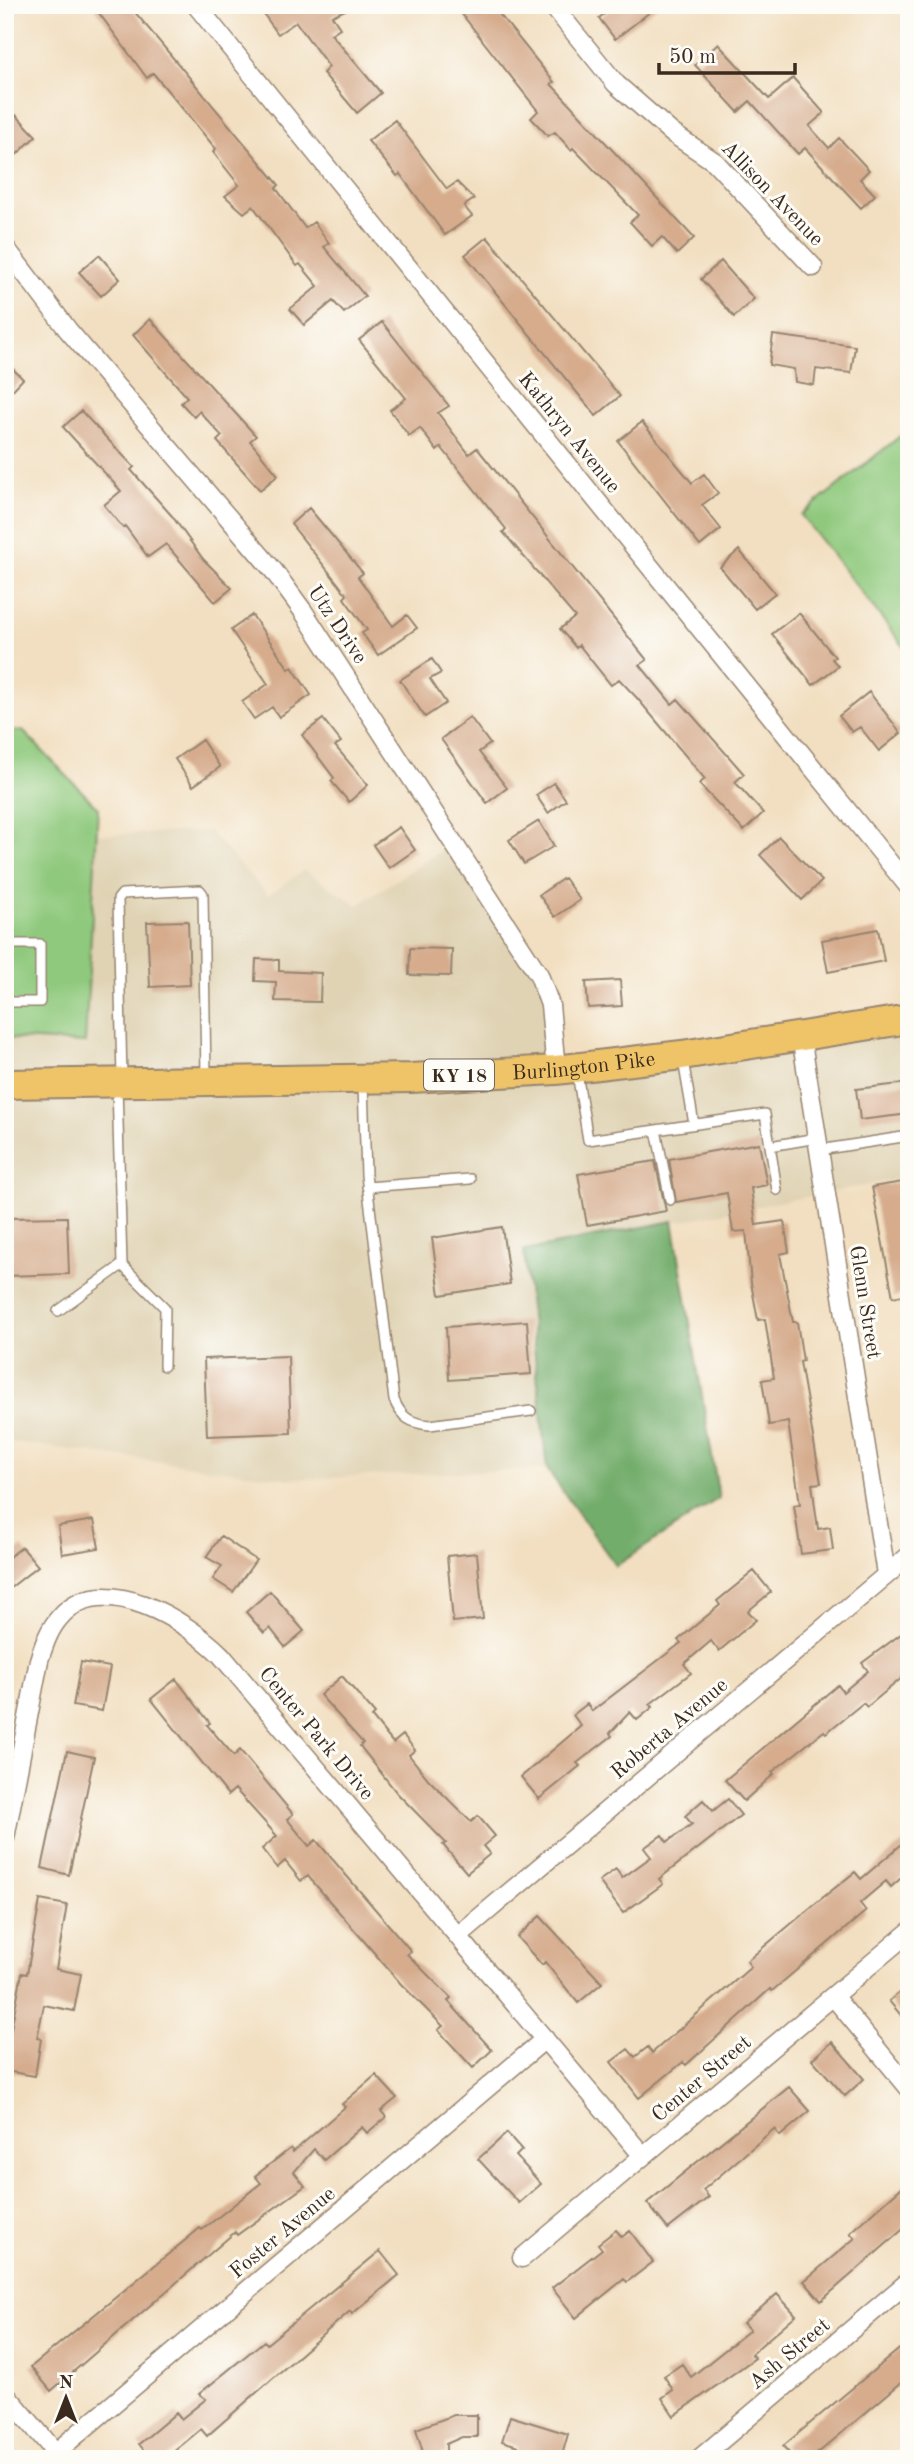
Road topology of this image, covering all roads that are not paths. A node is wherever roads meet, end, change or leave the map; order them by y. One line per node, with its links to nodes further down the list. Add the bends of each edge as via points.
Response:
1 (196, 5): 5 (street, Kathryn Avenue)
2 (552, 5): 4 (street, Allison Avenue, via 616,84 672,133 715,162)
3 (5, 247): 11 (street, Utz Drive, via 68,330 303,611 539,975)
4 (813, 267)
5 (909, 887)
6 (5, 944): 7 (lane, via 40,944 40,1002)
7 (5, 1002)
8 (909, 1019): 9 (main road, Burlington Pike / KY 18)
9 (801, 1036): 10 (main road, Burlington Pike / KY 18); 19 (street, Glenn Street)
10 (682, 1055): 11 (main road, Burlington Pike / KY 18); 16 (lane)
11 (566, 1069): 12 (main road, Burlington Pike / KY 18); 17 (lane, via 588,1140)
12 (362, 1079): 13 (main road, Burlington Pike / KY 18); 22 (lane)
13 (206, 1082): 15 (main road, Burlington Pike / KY 18); 15 (lane, via 200,890 122,894 118,899)
14 (5, 1084): 15 (main road, Burlington Pike / KY 18)
15 (120, 1084): 25 (lane)
16 (694, 1124): 17 (lane); 20 (lane, via 765,1114)
17 (656, 1129): 24 (lane)
18 (909, 1136): 19 (lane)
19 (818, 1144): 20 (lane); 30 (street, Glenn Street)
20 (770, 1146): 23 (lane)
21 (470, 1179): 22 (lane)
22 (367, 1187): 28 (lane, via 394,1400 402,1416 430,1425)
23 (777, 1190)
24 (670, 1200)
25 (122, 1265): 26 (lane); 27 (lane, via 165,1308)
26 (58, 1311)
27 (164, 1366)
28 (531, 1411)
29 (909, 1556): 30 (street, Roberta Avenue)
30 (887, 1574): 33 (street, Roberta Avenue)
31 (5, 1838): 33 (street, Center Park Drive, via 38,1660 47,1635 66,1611 89,1601 121,1599 144,1604 188,1626 221,1656)
32 (909, 1932): 34 (street, Center Street)
33 (459, 1935): 35 (street, Center Park Drive)
34 (832, 1996): 36 (street); 37 (street, Center Street)
35 (545, 2039): 37 (street, Center Park Drive); 41 (street, Foster Avenue)
36 (909, 2088)
37 (643, 2156): 38 (street, Center Street)
38 (522, 2258)
39 (909, 2281): 42 (street, Ash Street)
40 (5, 2393): 41 (street)
41 (52, 2456)
42 (699, 2459)

